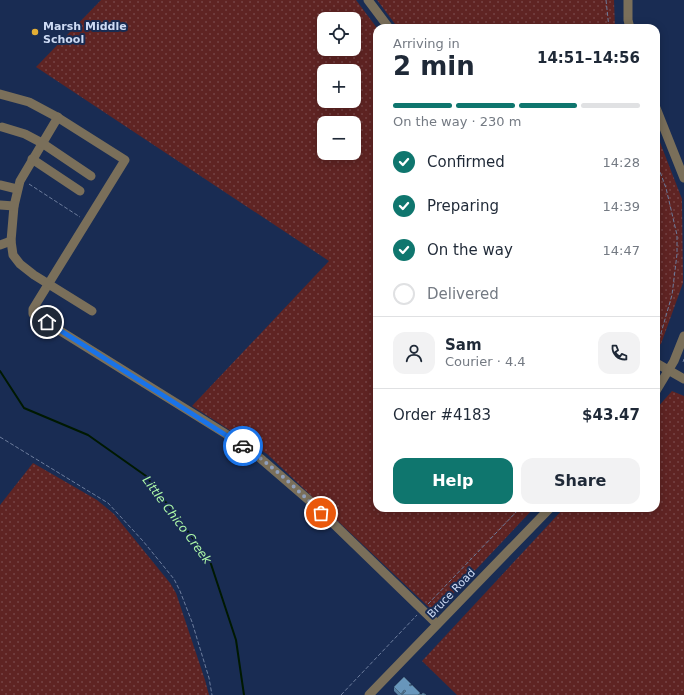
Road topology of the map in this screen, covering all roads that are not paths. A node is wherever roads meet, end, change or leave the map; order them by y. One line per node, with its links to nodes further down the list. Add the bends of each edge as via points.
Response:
1 (368, 0): 3 (street)
2 (628, 0): 4 (street)
3 (386, 24)
4 (629, 24)
5 (0, 94): 6 (street, via 29,102)
6 (58, 117): 9 (street); 20 (street, via 125,160)
7 (660, 118): 12 (street)
8 (2, 127): 9 (street, via 25,134)
9 (42, 143): 10 (street); 11 (street)
10 (32, 159): 14 (street); 15 (street)
11 (91, 176)
12 (684, 178)
13 (0, 185): 14 (street)
14 (17, 190): 17 (street)
15 (80, 191)
16 (0, 205): 17 (street)
17 (14, 206): 18 (street)
18 (11, 241): 19 (street); 20 (street, via 13,255 20,264)
19 (0, 245)
20 (48, 284): 21 (street); 28 (street, via 33,309 33,314 226,434 260,458 311,502)
21 (92, 311)
22 (684, 336): 24 (street)
23 (660, 365): 24 (street)
24 (669, 371): 25 (street); 26 (street)
25 (684, 379)
26 (660, 385)
27 (546, 512): 28 (street, Bruce Road)
28 (437, 624): 29 (street, Bruce Road)
29 (370, 694)

